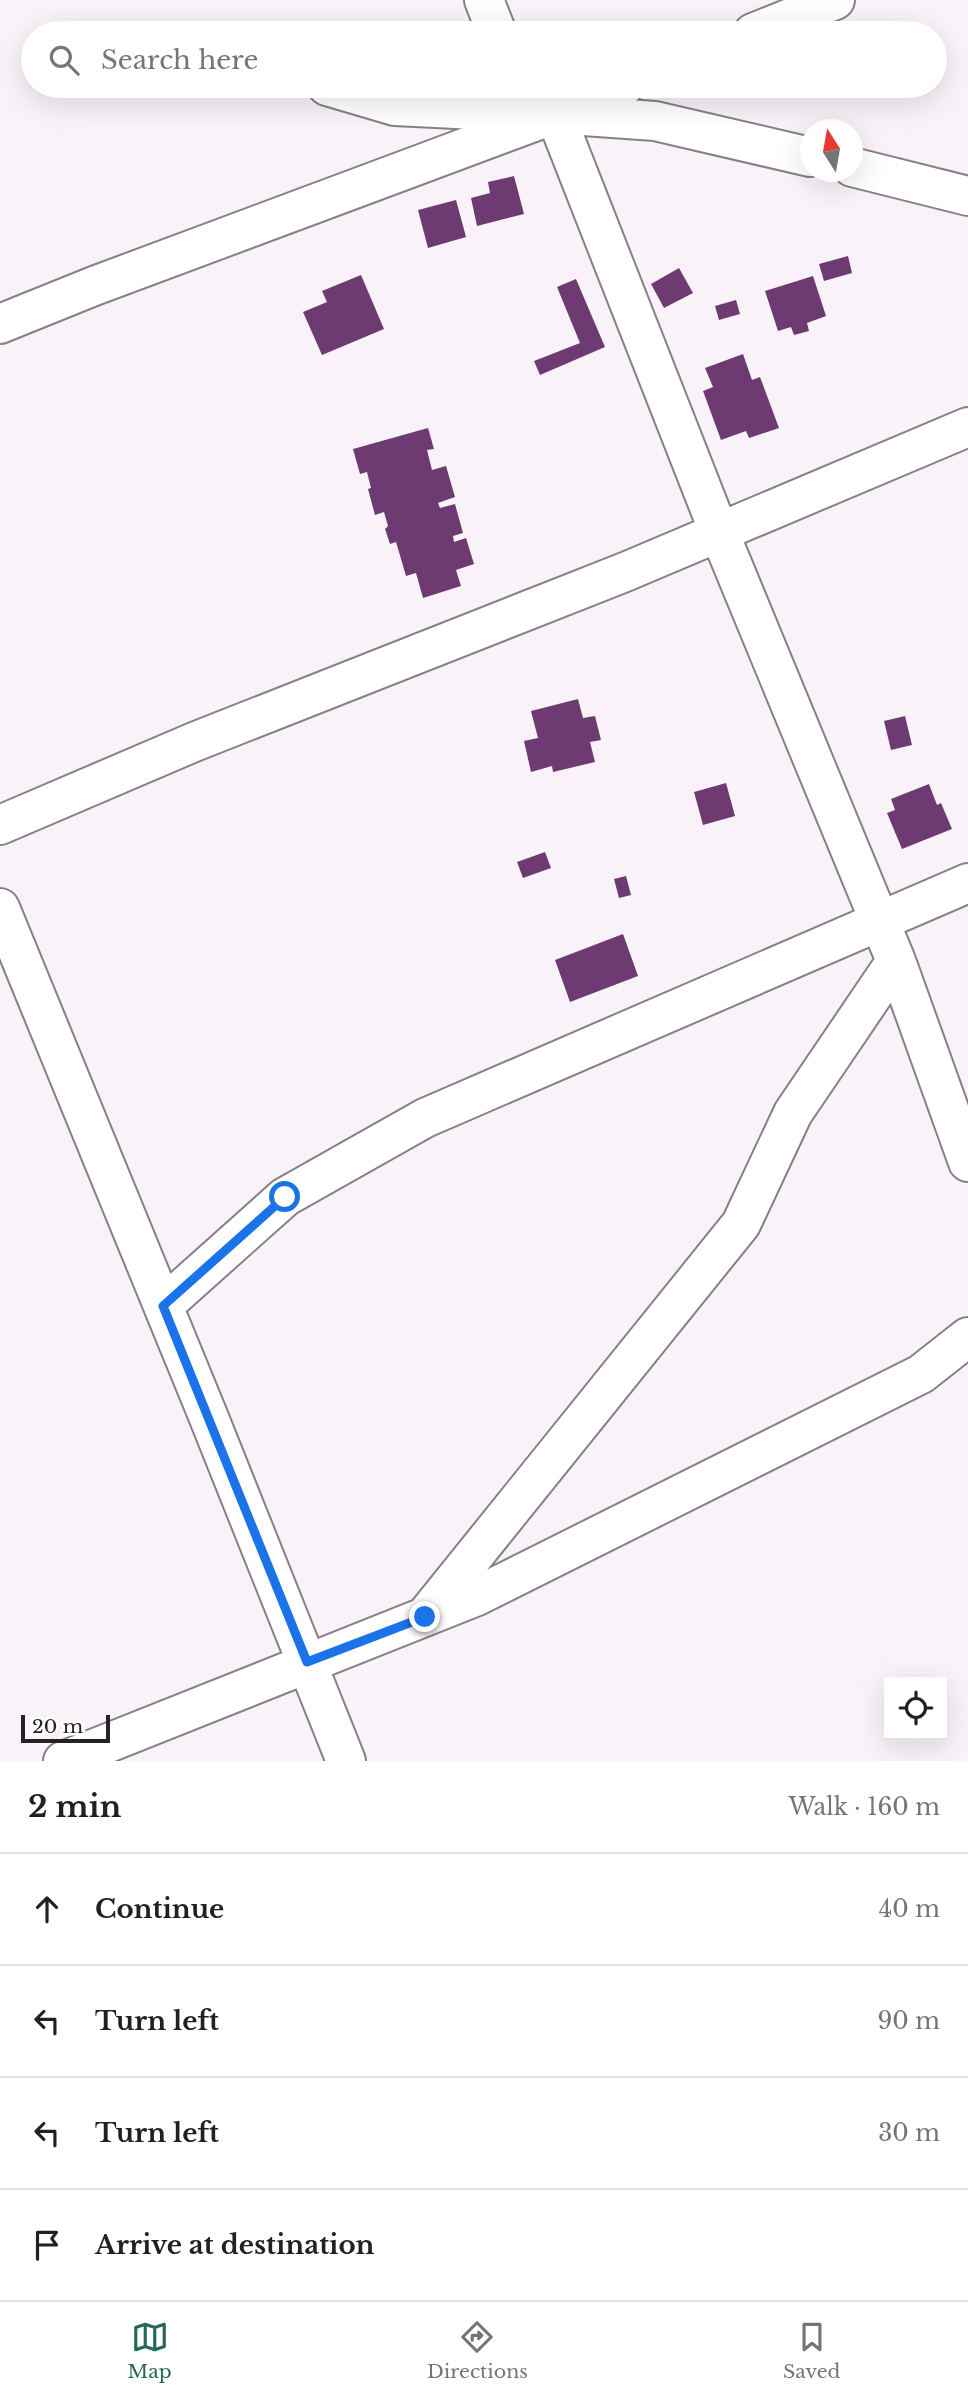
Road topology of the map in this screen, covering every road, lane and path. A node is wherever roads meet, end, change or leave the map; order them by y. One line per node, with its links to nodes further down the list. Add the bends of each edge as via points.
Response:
1 (484, 0): 3 (street)
2 (835, 0): 4 (street)
3 (492, 21)
4 (783, 21)
5 (368, 98): 7 (street, via 395,106)
6 (563, 98): 7 (street)
7 (533, 104): 8 (street, via 655,121); 11 (street); 13 (street)
8 (800, 155)
9 (863, 170): 10 (street)
10 (968, 196)
11 (0, 324)
12 (968, 427): 13 (street)
13 (719, 532): 14 (street); 17 (street)
14 (0, 825)
15 (968, 883): 17 (street)
16 (0, 908): 20 (street)
17 (880, 922): 18 (street); 20 (street, via 425,1118 285,1197)
18 (896, 961): 19 (street); 22 (street, via 793,1113 741,1224)
19 (968, 1161)
20 (163, 1306): 23 (street)
21 (968, 1337): 22 (street, via 921,1374 477,1597)
22 (425, 1617): 23 (street)
23 (307, 1662): 24 (street); 25 (street)
24 (63, 1761)
25 (346, 1761)

